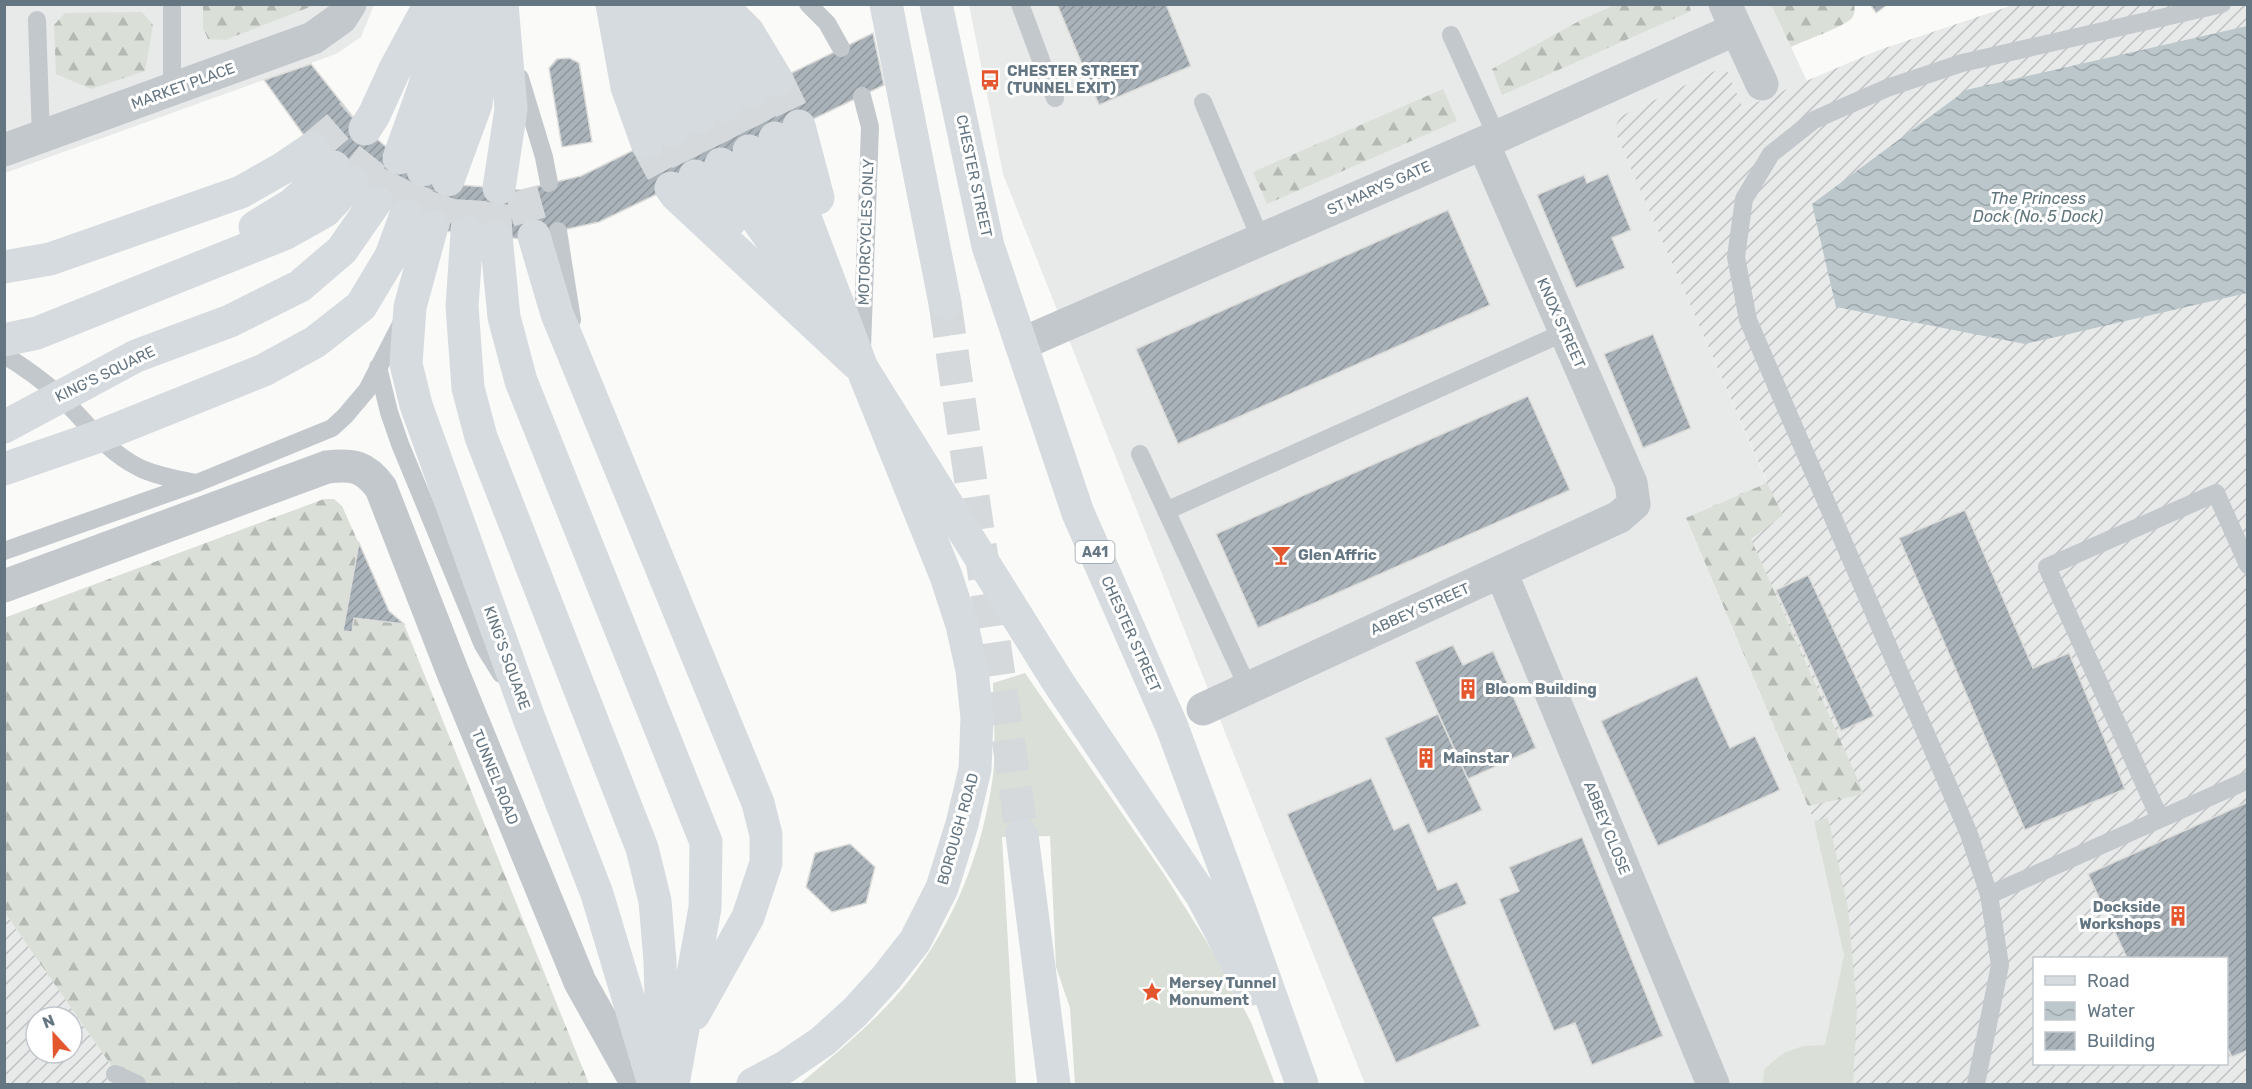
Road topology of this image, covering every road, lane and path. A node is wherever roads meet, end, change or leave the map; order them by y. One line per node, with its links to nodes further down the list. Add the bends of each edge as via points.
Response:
1 (171, 4): 23 (lane)
2 (350, 4): 23 (street, MARKET PLACE, via 341,18 313,38)
3 (430, 4): 32 (main road, via 395,69)
4 (447, 4): 32 (main road, via 424,87)
5 (467, 4): 32 (main road)
6 (612, 4): 27 (main road, via 627,87)
7 (630, 4): 27 (main road, via 657,95)
8 (648, 4): 27 (main road)
9 (667, 4): 27 (main road)
10 (690, 4): 27 (main road, via 730,55)
11 (720, 4): 27 (main road, via 748,32)
12 (808, 4): 21 (lane, via 827,23)
13 (886, 4): 37 (main road)
14 (936, 4): 41 (main road, CHESTER STREET / A41, via 988,246)
15 (1020, 4): 25 (lane)
16 (2222, 4): 63 (lane, via 1962,63 1887,88 1814,120 1771,154 1744,199 1736,257 1748,320 1969,834)
17 (498, 12): 32 (main road, via 476,105); 32 (main road, via 511,109); 32 (lane, via 544,158)
18 (1731, 17): 22 (street); 29 (street, ST MARYS GATE)
19 (37, 20): 28 (lane)
20 (1451, 35): 29 (lane)
21 (842, 48)
22 (1762, 84)
23 (172, 90): 28 (street, MARKET PLACE)
24 (862, 96): 44 (lane, MOTORCYCLES ONLY, via 870,127)
25 (1055, 98)
26 (1203, 102): 35 (lane)
27 (712, 112)
28 (41, 137): 30 (street, MARKET PLACE)
29 (1490, 140): 35 (street, ST MARYS GATE); 39 (street, KNOX STREET)
30 (4, 150)
31 (735, 157): 44 (main road); 44 (main road); 44 (main road, via 676,195)
32 (441, 164)
33 (344, 175): 36 (main road, via 285,167 242,192 50,259); 40 (main road, via 147,289 37,333); 45 (main road, KING'S SQUARE, via 342,250 300,286 230,321 136,356)
34 (546, 233): 64 (main road, via 557,314 758,803 766,835 766,863 748,917)
35 (1261, 240): 41 (street, ST MARYS GATE)
36 (4, 267)
37 (945, 303)
38 (410, 307): 43 (lane); 47 (main road, KING'S SQUARE, via 419,220 391,256 361,306 315,342 264,370); 59 (main road, KING'S SQUARE, via 406,364 416,405)
39 (1565, 332): 51 (street, KNOX STREET, via 1631,483); 52 (lane)
40 (4, 340)
41 (1021, 344): 73 (main road, CHESTER STREET / A41, via 1078,513 1172,727)
42 (4, 355): 45 (lane)
43 (378, 366): 50 (lane, via 367,390 332,428); 59 (lane, via 400,444 483,645)
44 (862, 368): 71 (main road, BOROUGH ROAD, via 946,576 962,626 977,718 975,769 942,888 915,941 855,1012 823,1041); 73 (main road, via 1058,682 1202,896)
45 (59, 396): 46 (main road, KING'S SQUARE); 47 (lane)
46 (4, 427)
47 (97, 437): 49 (main road); 50 (lane, via 137,467)
48 (1140, 454): 52 (lane)
49 (4, 469)
50 (197, 483): 53 (lane)
51 (1634, 504): 55 (street, ABBEY STREET, via 1619,517)
52 (1166, 511): 57 (lane)
53 (4, 551)
54 (2247, 565): 61 (lane, via 2216,493 2047,567)
55 (1501, 572): 57 (street, ABBEY STREET); 74 (street, ABBEY CLOSE)
56 (4, 586): 67 (street, TUNNEL ROAD, via 327,466 361,468 372,475 381,488 580,982)
57 (1248, 688): 58 (street, ABBEY STREET)
58 (1203, 708)
59 (530, 721): 68 (main road, KING'S SQUARE, via 597,894)
60 (2247, 780): 61 (lane)
61 (2160, 819): 63 (lane)
62 (1022, 835): 72 (main road)
63 (1989, 895): 75 (lane, via 2000,965)
64 (682, 1037): 69 (main road, via 705,908 706,842 522,381 482,235 462,306 468,388 481,437 642,849 655,901); 70 (main road)
65 (115, 1074): 66 (lane)
66 (136, 1084)
67 (637, 1084)
68 (654, 1084)
69 (664, 1084)
70 (673, 1084)
71 (753, 1084)
72 (1054, 1084)
73 (1301, 1084)
74 (1713, 1084)
75 (1976, 1084)

